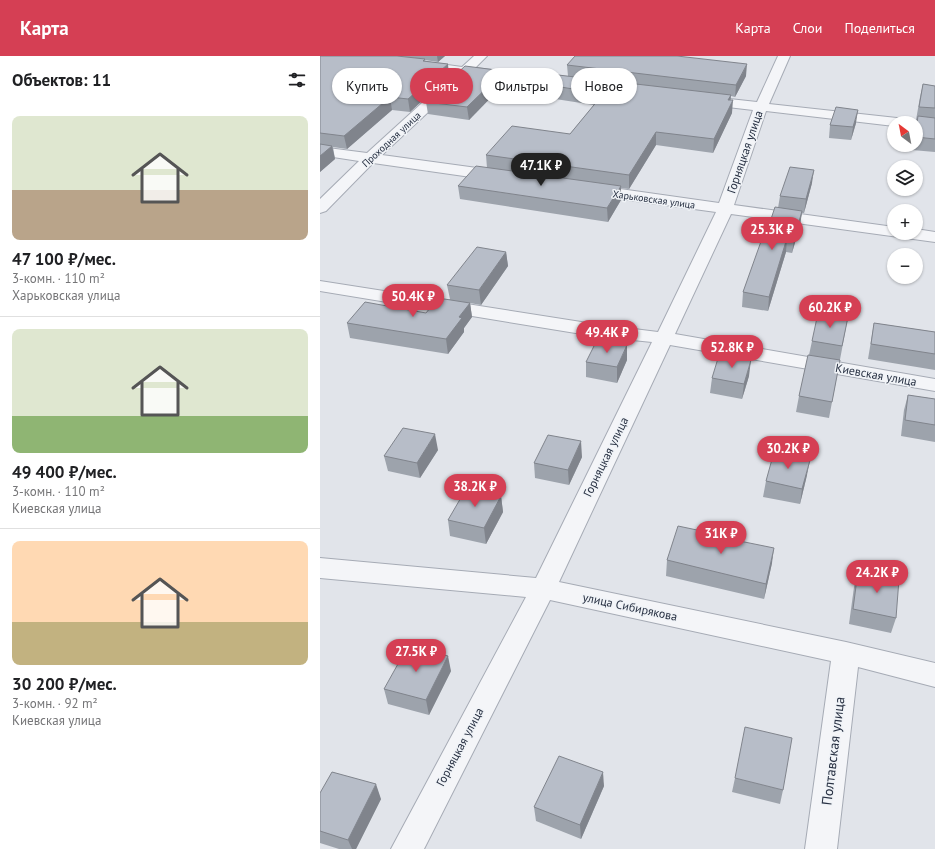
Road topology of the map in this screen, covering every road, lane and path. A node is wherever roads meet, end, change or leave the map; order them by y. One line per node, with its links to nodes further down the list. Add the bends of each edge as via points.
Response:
1 (481, 56): 5 (street, Проходная улица)
2 (784, 56): 10 (street, Горняцкая улица)
3 (404, 63): 4 (street)
4 (442, 68)
5 (467, 68)
6 (473, 72): 7 (street)
7 (571, 84)
8 (690, 98): 10 (street)
9 (428, 104): 13 (street, Проходная улица)
10 (760, 107): 11 (street); 17 (street, Горняцкая улица)
11 (887, 121)
12 (320, 151): 13 (street)
13 (370, 158): 14 (street); 16 (street, Проходная улица)
14 (512, 178)
15 (575, 187): 17 (street, Харьковская улица)
16 (320, 208)
17 (725, 209): 18 (street, Харьковская улица); 22 (street, Горняцкая улица)
18 (887, 231)
19 (923, 235): 20 (street)
20 (935, 237)
21 (320, 286): 22 (street, Киевская улица, via 594,330)
22 (664, 338): 23 (street, Киевская улица); 25 (street, Горняцкая улица)
23 (935, 385)
24 (320, 568): 25 (street, улица Сибирякова)
25 (542, 589): 26 (street, улица Сибирякова); 28 (street, Горняцкая улица)
26 (846, 653): 27 (street, улица Сибирякова); 29 (street, Полтавская улица)
27 (935, 675)
28 (407, 849)
29 (821, 849)

